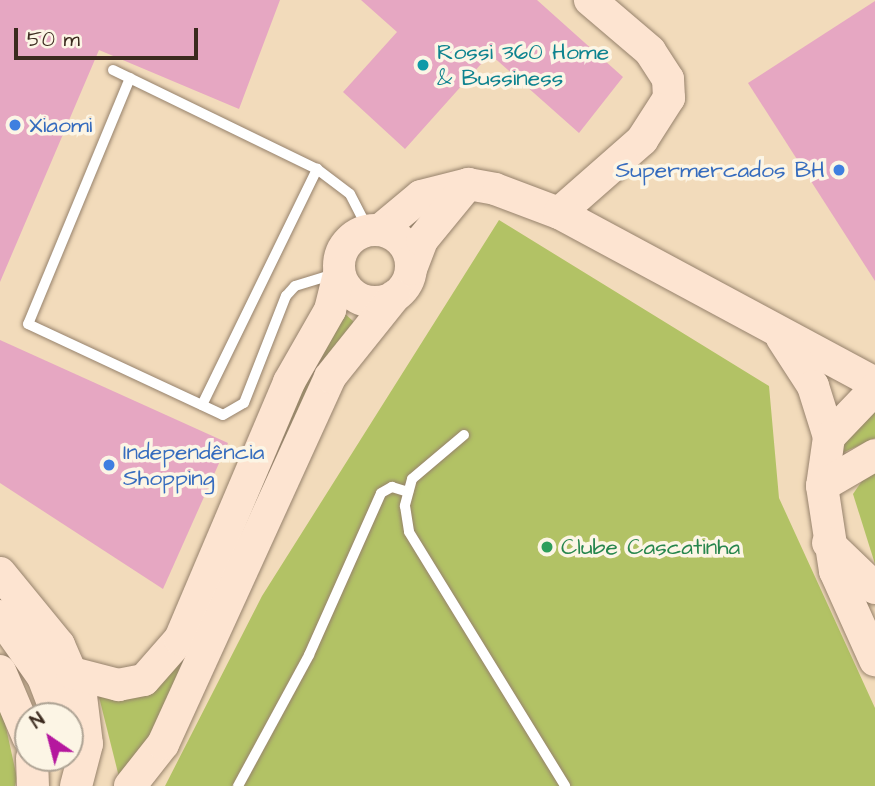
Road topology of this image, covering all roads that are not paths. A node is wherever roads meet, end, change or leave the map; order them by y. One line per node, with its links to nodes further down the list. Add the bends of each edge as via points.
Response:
1 (590, 0): 6 (main road, via 650,51 668,79 669,98 642,140)
2 (113, 70): 3 (lane)
3 (130, 78): 4 (lane); 15 (lane, via 28,324)
4 (317, 169): 7 (lane, via 351,194); 15 (lane)
5 (468, 184): 6 (main road); 7 (main road, via 421,196); 8 (main road, via 422,240)
6 (559, 213): 11 (main road)
7 (375, 231): 8 (main road, via 400,239); 9 (main road, via 343,250)
8 (411, 269): 10 (main road)
9 (339, 272): 10 (main road, via 362,299); 15 (lane, via 296,286 286,296 244,403 223,415); 27 (main road, via 330,310 289,382 170,655 144,680 118,685)
10 (395, 296): 31 (main road, via 331,377 163,744)
11 (781, 337): 12 (main road); 17 (main road, via 804,366)
12 (825, 356): 13 (main road); 14 (main road)
13 (875, 357)
14 (875, 386): 17 (main road)
15 (202, 405)
16 (464, 435): 20 (lane, via 412,479)
17 (829, 437): 19 (main road)
18 (875, 455): 19 (main road)
19 (822, 486): 21 (main road)
20 (408, 492): 32 (lane, via 393,487 381,493 309,655); 33 (lane, via 410,532)
21 (827, 542): 23 (main road); 25 (main road)
22 (0, 573): 27 (main road, via 59,645)
23 (875, 588)
24 (0, 616): 28 (main road, via 43,677)
25 (875, 660)
26 (0, 671): 29 (main road)
27 (72, 673): 30 (main road, via 87,744)
28 (53, 702)
29 (14, 704)
30 (75, 786)
31 (130, 786)
32 (238, 786)
33 (565, 786)

